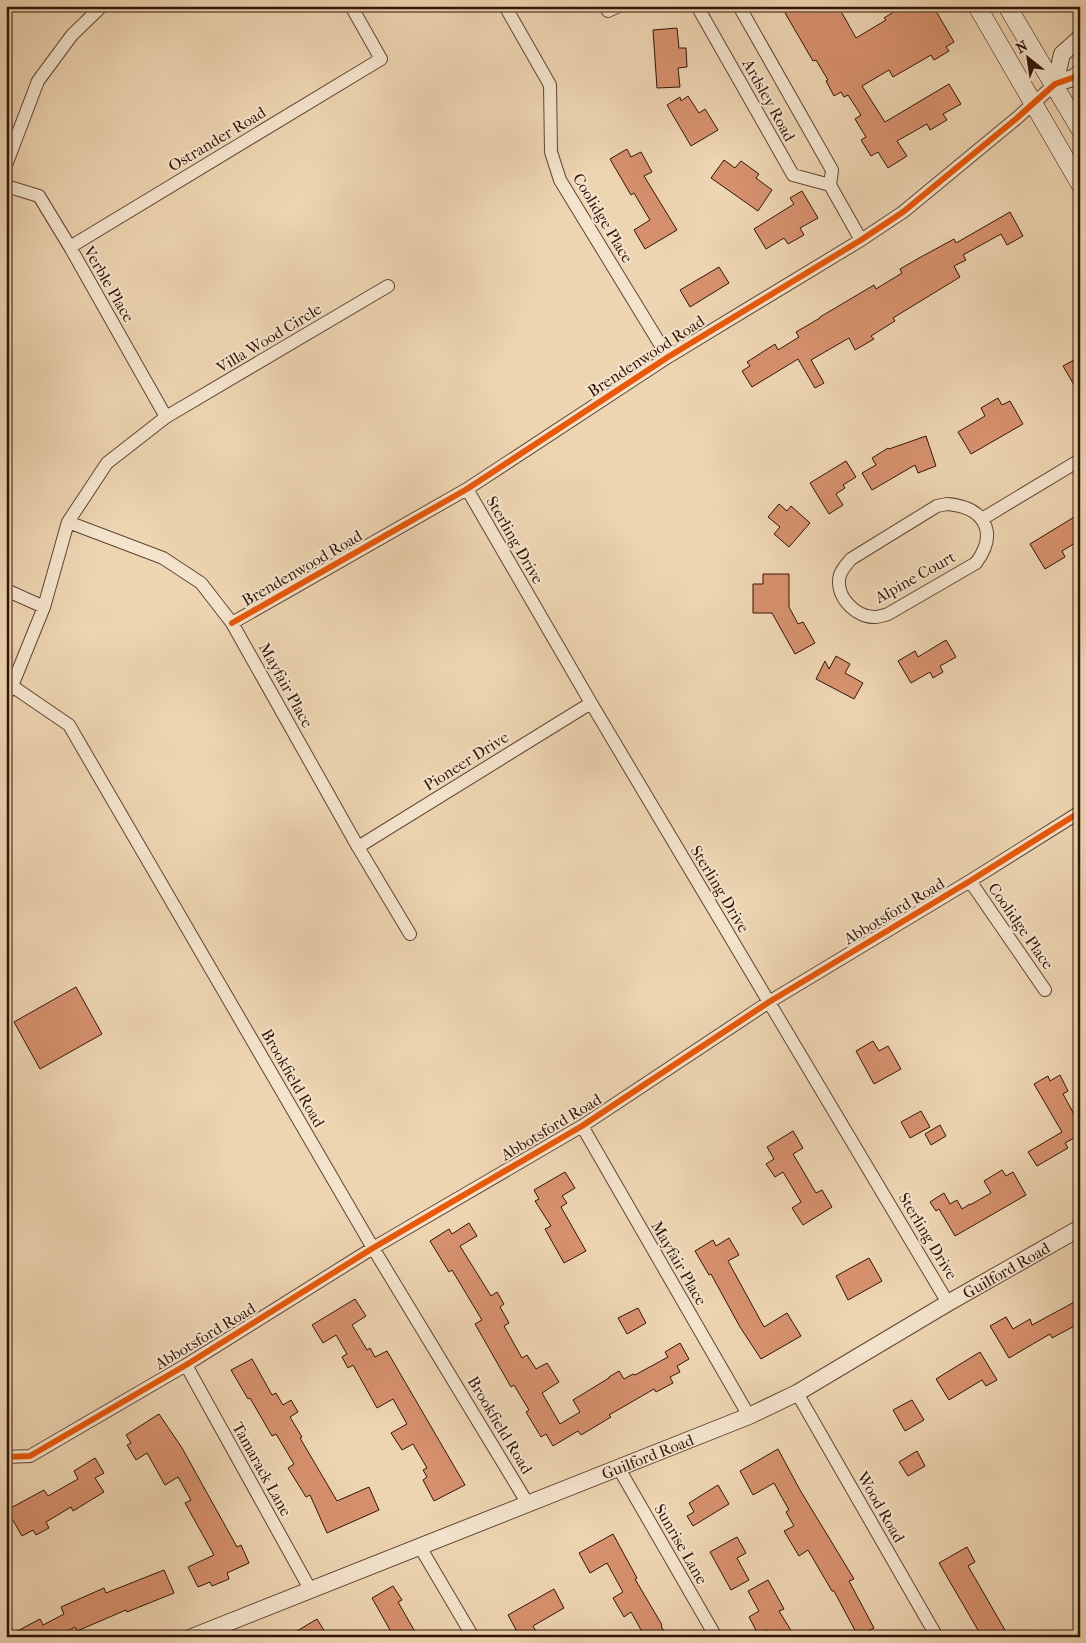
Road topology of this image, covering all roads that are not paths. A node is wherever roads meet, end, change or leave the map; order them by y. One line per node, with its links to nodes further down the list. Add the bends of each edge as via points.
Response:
1 (102, 6): 13 (street, via 72,35 38,81)
2 (351, 6): 18 (street, Ostrander Road, via 381,59)
3 (505, 6): 20 (street, Coolidge Place, via 550,85 551,152 560,180)
4 (697, 6): 15 (street, Ardsley Road, via 793,176)
5 (740, 6): 15 (street, Ardsley Road, via 832,170)
6 (977, 6): 11 (main road)
7 (1007, 6): 10 (main road)
8 (1080, 38): 10 (street, via 1062,54)
9 (1080, 72): 10 (street)
10 (1055, 84): 11 (street, Brendenwood Road); 12 (main road)
11 (1033, 103): 14 (main road); 17 (street, Brendenwood Road, via 903,212)
12 (1080, 129)
13 (6, 165)
14 (1080, 184)
15 (830, 185): 17 (street, Ardsley Road)
16 (6, 186): 18 (street, Verble Place, via 39,196)
17 (861, 240): 20 (street, Brendenwood Road)
18 (70, 247): 21 (street, Verble Place)
19 (388, 286): 21 (street, Villa Wood Circle)
20 (668, 356): 23 (street, Brendenwood Road)
21 (166, 417): 25 (street, via 107,464)
22 (1080, 460): 24 (street)
23 (467, 489): 28 (street, Brendenwood Road); 30 (street, Sterling Drive)
24 (982, 519): 24 (street, Alpine Court, via 958,505 937,506 851,558 840,576 842,594 859,614 876,617 888,614 976,563 987,537)
25 (68, 522): 27 (street); 28 (street, Mayfair Place, via 163,558 201,583)
26 (6, 590): 27 (street)
27 (44, 607): 29 (street)
28 (232, 623): 32 (street, Mayfair Place)
29 (9, 691): 39 (street, Brookfield Road, via 69,725)
30 (591, 703): 32 (street, Pioneer Drive); 36 (street, Sterling Drive)
31 (1080, 812): 33 (street, Abbotsford Road)
32 (358, 846): 34 (street, Mayfair Place)
33 (970, 881): 35 (street, Coolidge Place); 36 (street, Abbotsford Road)
34 (410, 934)
35 (1045, 990)
36 (768, 1002): 37 (street, Abbotsford Road); 40 (street, Sterling Drive)
37 (582, 1126): 39 (street, Abbotsford Road); 43 (street, Mayfair Place)
38 (1080, 1228): 40 (street, Guilford Road)
39 (373, 1248): 41 (street, Abbotsford Road); 46 (street, Brookfield Road)
40 (948, 1303): 42 (street, Guilford Road)
41 (186, 1365): 44 (street, Abbotsford Road, via 31,1455); 48 (street, Tamarack Lane)
42 (797, 1393): 43 (street, Guilford Road); 53 (street, Wood Road)
43 (749, 1416): 45 (street, Guilford Road)
44 (6, 1457)
45 (618, 1467): 46 (street, Guilford Road); 52 (street, Sunrise Lane)
46 (528, 1504): 47 (street, Guilford Road)
47 (420, 1547): 48 (street, Guilford Road); 51 (street)
48 (310, 1589): 49 (street, Guilford Road)
49 (225, 1631): 50 (street, Guilford Road)
50 (192, 1637)
51 (473, 1637)
52 (716, 1637)
53 (937, 1637)

